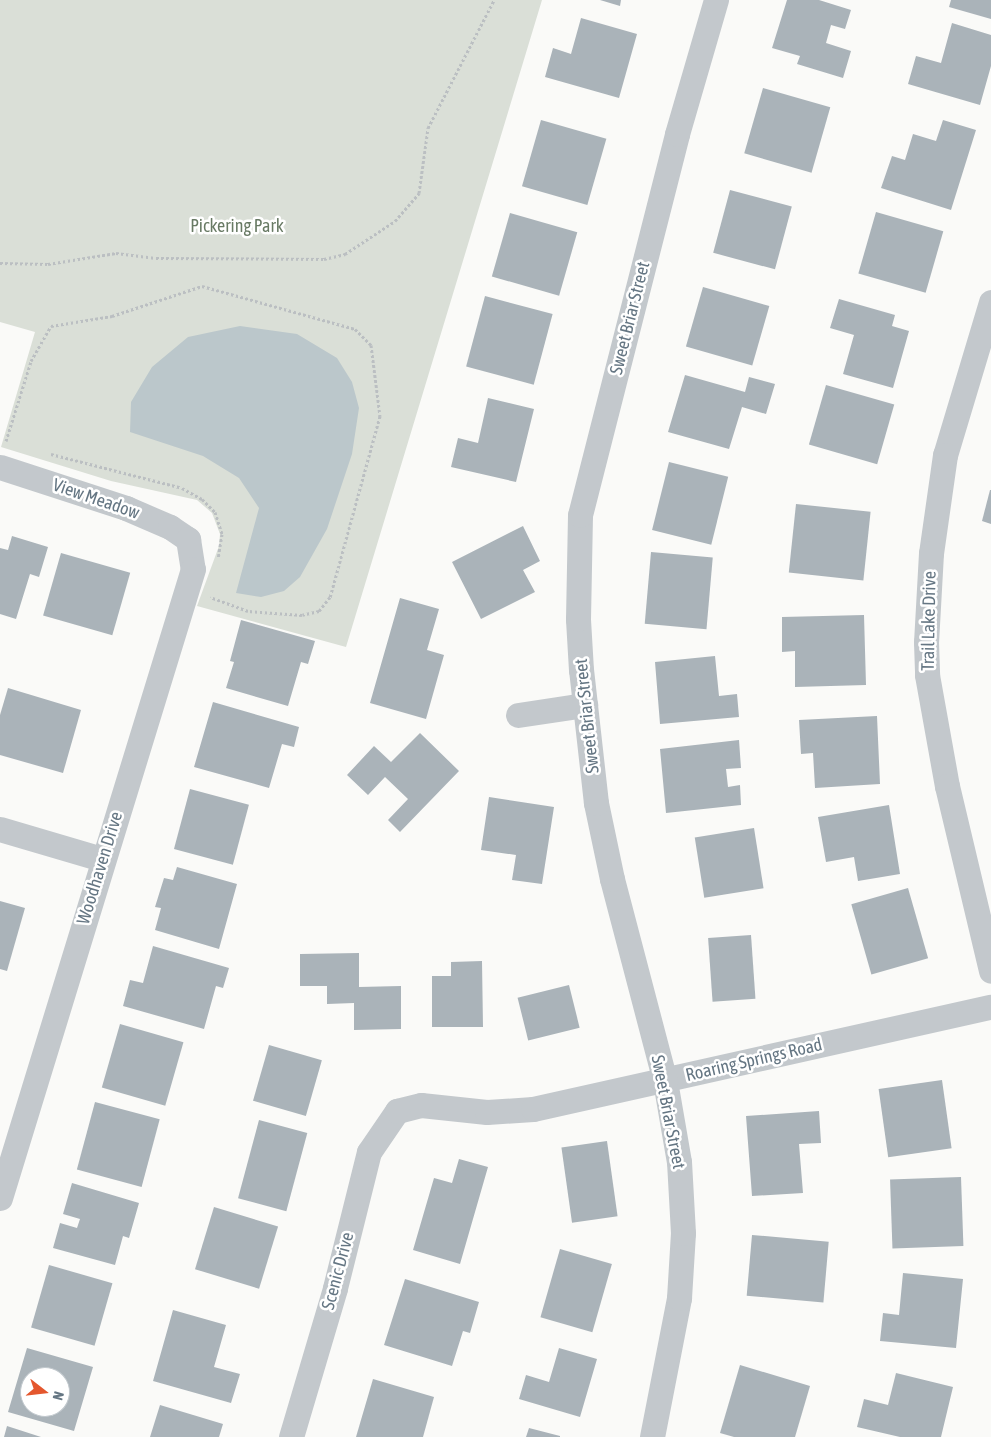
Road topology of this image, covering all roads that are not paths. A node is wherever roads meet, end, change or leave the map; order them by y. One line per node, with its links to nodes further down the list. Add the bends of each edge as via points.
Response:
1 (716, 0): 6 (street, Sweet Briar Street, via 676,134 580,515 578,619)
2 (991, 302): 3 (street, Trail Lake Drive)
3 (981, 369): 10 (street, Trail Lake Drive, via 945,454 931,553 926,650 927,675 947,786)
4 (0, 467): 5 (street, View Meadow, via 126,508)
5 (188, 539): 9 (street, Woodhaven Drive, via 193,569)
6 (585, 705): 7 (street); 12 (street, Sweet Briar Street, via 596,803 612,879)
7 (518, 715)
8 (0, 828): 9 (street)
9 (102, 859): 14 (street, Woodhaven Drive)
10 (991, 971)
11 (991, 1007): 12 (street, Roaring Springs Road, via 956,1012)
12 (664, 1081): 13 (street, Roaring Springs Road, via 533,1109 487,1112 421,1105); 16 (street, Sweet Briar Street, via 679,1162 684,1233 679,1298)
13 (397, 1111): 15 (street, Scenic Drive, via 370,1152 335,1288)
14 (1, 1192)
15 (291, 1437)
16 (652, 1437)

